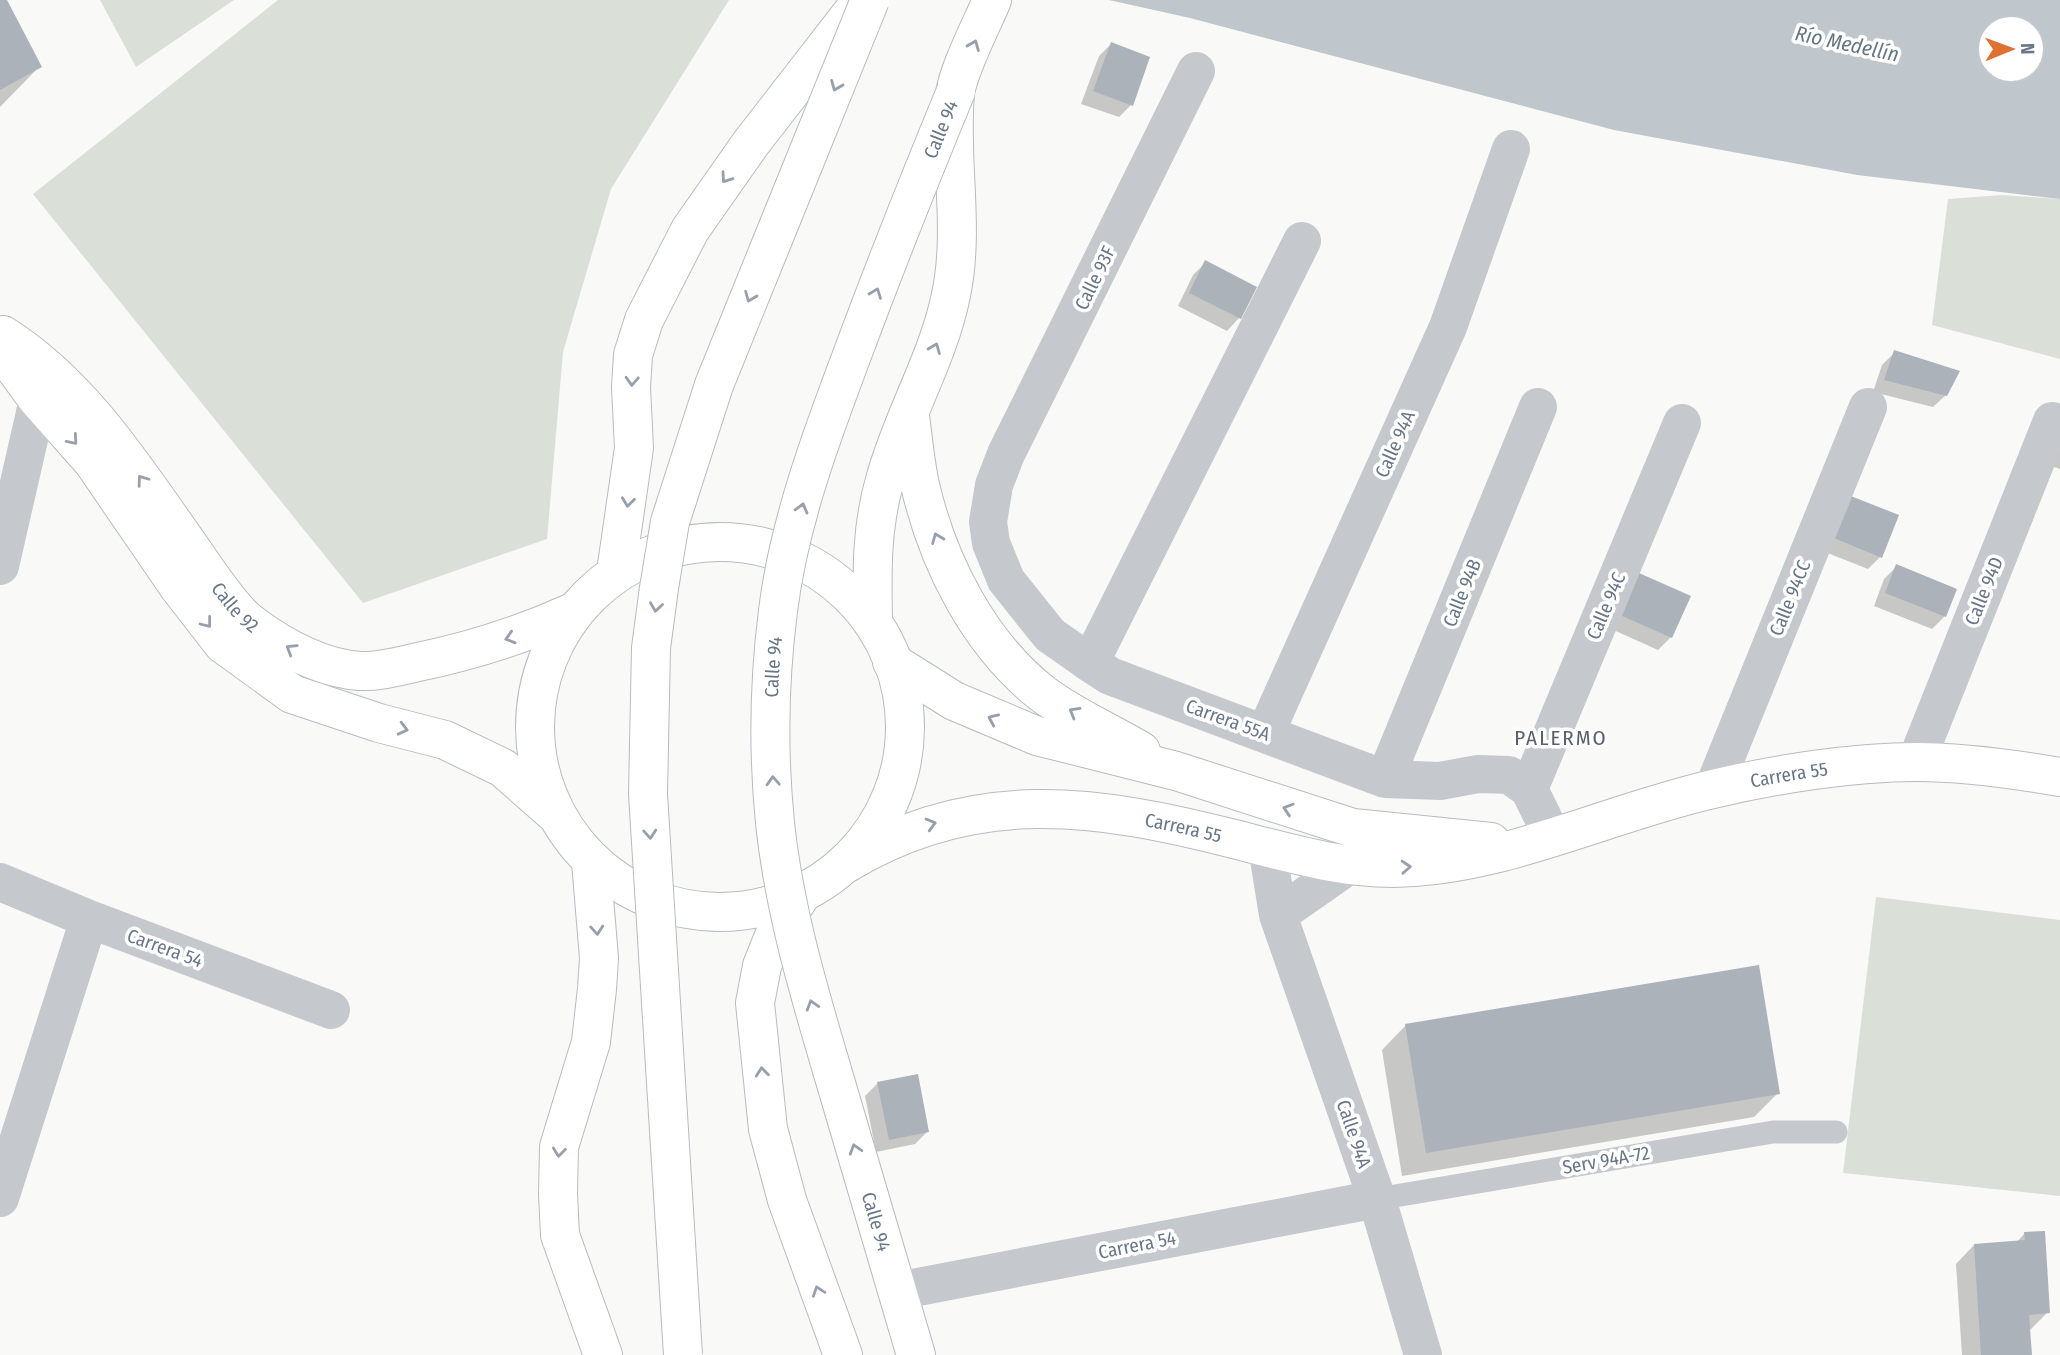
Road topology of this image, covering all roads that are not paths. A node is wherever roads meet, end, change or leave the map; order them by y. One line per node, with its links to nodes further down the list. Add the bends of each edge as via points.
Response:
1 (862, 0): 18 (main road, one-way to 18, via 690,230 644,320 633,355 633,434)
2 (870, 0): 46 (main road, one-way to 46, bridge, via 714,385 670,522 651,648 648,794)
3 (992, 0): 5 (main road, Calle 94, one-way to 3)
4 (1196, 71): 16 (street, Calle 93F)
5 (956, 91): 15 (main road, one-way to 5, via 909,411 939,335 956,268); 44 (main road, Calle 94, one-way to 5, bridge, via 805,982 775,823 772,669 789,554 823,432)
6 (1511, 149): 23 (street, Calle 94A, via 1448,327)
7 (1302, 241): 22 (street)
8 (0, 334): 19 (main road, Calle 92, one-way to 8, via 488,645 396,667 361,671 309,660 248,622 76,395 39,359)
9 (0, 348): 10 (main road, Calle 92)
10 (38, 400): 17 (street); 30 (main road, Calle 92, one-way to 30, via 93,462 223,644 292,694 445,740 503,768)
11 (1538, 407): 27 (street, Calle 94B)
12 (1868, 407): 29 (street, Calle 94CC)
13 (2052, 421): 24 (street, Calle 94D)
14 (1682, 423): 28 (street, Calle 94C)
15 (903, 472): 20 (main road, via 872,549); 25 (main road, one-way to 15, via 1043,694 1001,652 962,600 933,527)
16 (994, 485): 22 (street, Carrera 55A, via 988,522 1006,580 1050,635)
17 (0, 566)
18 (616, 572): 19 (main road); 20 (main road, via 668,547 725,540 782,551 833,579)
19 (573, 612): 30 (main road, via 547,659 535,711 538,765)
20 (873, 622): 21 (main road)
21 (892, 662): 25 (main road, Carrera 55, one-way to 21, via 1037,736 954,701); 34 (main road, via 905,721 900,773 880,822)
22 (1090, 663): 23 (street, Carrera 55A, via 1110,676)
23 (1265, 734): 27 (street, Carrera 55A)
24 (1916, 762): 26 (main road, Carrera 55); 29 (main road, Carrera 55, via 1816,771)
25 (1176, 771): 31 (main road, Carrera 55, one-way to 25, via 1353,828)
26 (2060, 777)
27 (1385, 779): 28 (street, Carrera 55A, via 1440,781 1478,774 1509,775)
28 (1530, 789): 31 (street)
29 (1713, 789): 31 (main road, Carrera 55)
30 (557, 816): 33 (main road)
31 (1539, 840): 35 (main road, Carrera 55, one-way to 31, via 1436,866)
32 (1267, 847): 34 (main road, Carrera 55, one-way to 32, via 917,828 961,816 1027,808 1121,813); 35 (main road, Carrera 55); 38 (street, Calle 94A)
33 (591, 862): 37 (main road, via 637,894 691,911 747,912); 45 (main road, one-way to 45, via 599,958 592,1042 559,1147 558,1194 560,1235)
34 (847, 863): 37 (main road)
35 (1349, 866): 38 (street)
36 (0, 882): 39 (street, Carrera 54)
37 (801, 895): 47 (main road, one-way to 37, via 787,1200 768,1129 755,1003 774,936)
38 (1278, 915): 43 (street, Calle 94A)
39 (89, 919): 40 (street, Carrera 54); 42 (street)
40 (331, 1010)
41 (1836, 1132): 43 (lane, Serv 94A-72, via 1773,1132)
42 (0, 1198)
43 (1377, 1199): 44 (street, Carrera 54); 49 (street, Calle 94A)
44 (897, 1291): 48 (main road, Calle 94)
45 (603, 1355)
46 (683, 1355)
47 (843, 1355)
48 (916, 1355)
49 (1423, 1355)

